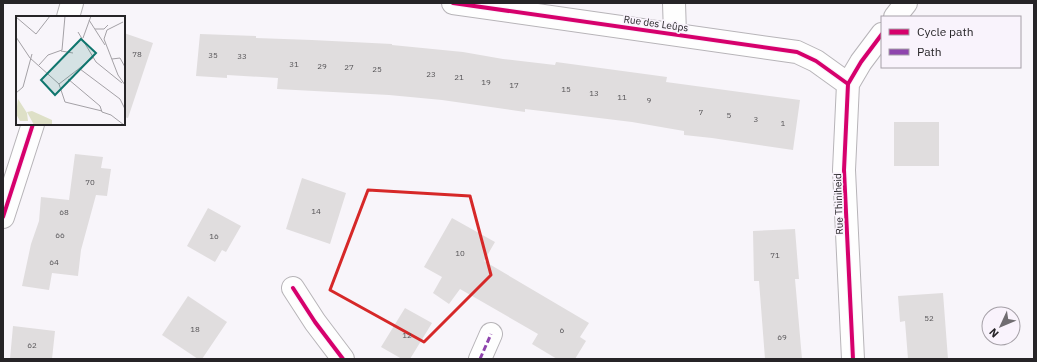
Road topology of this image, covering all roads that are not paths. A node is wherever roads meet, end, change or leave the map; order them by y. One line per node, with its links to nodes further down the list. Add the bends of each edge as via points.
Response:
1 (72, 3): 5 (street)
2 (454, 3): 7 (street, Rue des Leûps)
3 (674, 3): 7 (street)
4 (906, 3): 6 (street)
5 (68, 16)
6 (896, 16)
7 (675, 34): 9 (street, Rue des Leûps, via 797,52)
8 (881, 35): 9 (street, Rue Thiniheid, via 860,62)
9 (848, 84): 16 (street, Rue Thiniheid, via 844,170)
10 (33, 125): 11 (street)
11 (3, 217)
12 (293, 288): 14 (street)
13 (491, 334): 15 (street)
14 (343, 359)
15 (480, 359)
16 (853, 359)

